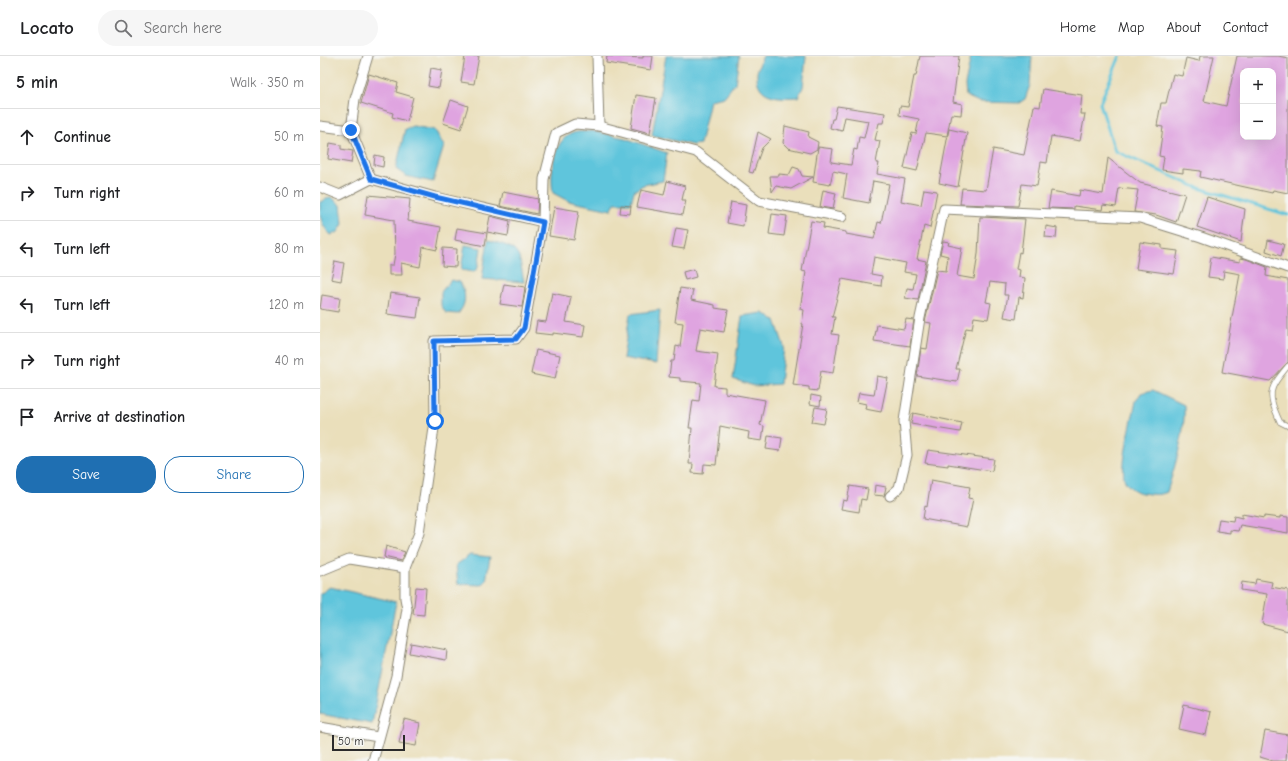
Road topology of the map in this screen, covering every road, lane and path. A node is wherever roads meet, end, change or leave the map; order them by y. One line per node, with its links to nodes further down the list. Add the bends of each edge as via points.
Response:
1 (368, 56): 5 (street, via 355,99)
2 (597, 56): 4 (street)
3 (320, 126): 5 (street)
4 (599, 126): 8 (street, via 696,152 759,201); 9 (street, via 574,124 556,133 544,179)
5 (351, 130): 6 (street)
6 (371, 179): 7 (street, via 340,194); 9 (street)
7 (320, 188)
8 (842, 217)
9 (543, 222): 14 (street, via 524,328 516,339 434,341 435,421 419,533)
10 (1288, 268): 13 (street, via 1140,218 944,209 920,318 904,420 908,455 899,488)
11 (1288, 366): 12 (lane, via 1272,385 1271,402 1280,422)
12 (1288, 426)
13 (890, 496)
14 (405, 568): 15 (street, via 349,559); 17 (street, via 407,609 396,676)
15 (320, 571)
16 (320, 727): 17 (street)
17 (378, 737): 18 (street)
18 (373, 761)

